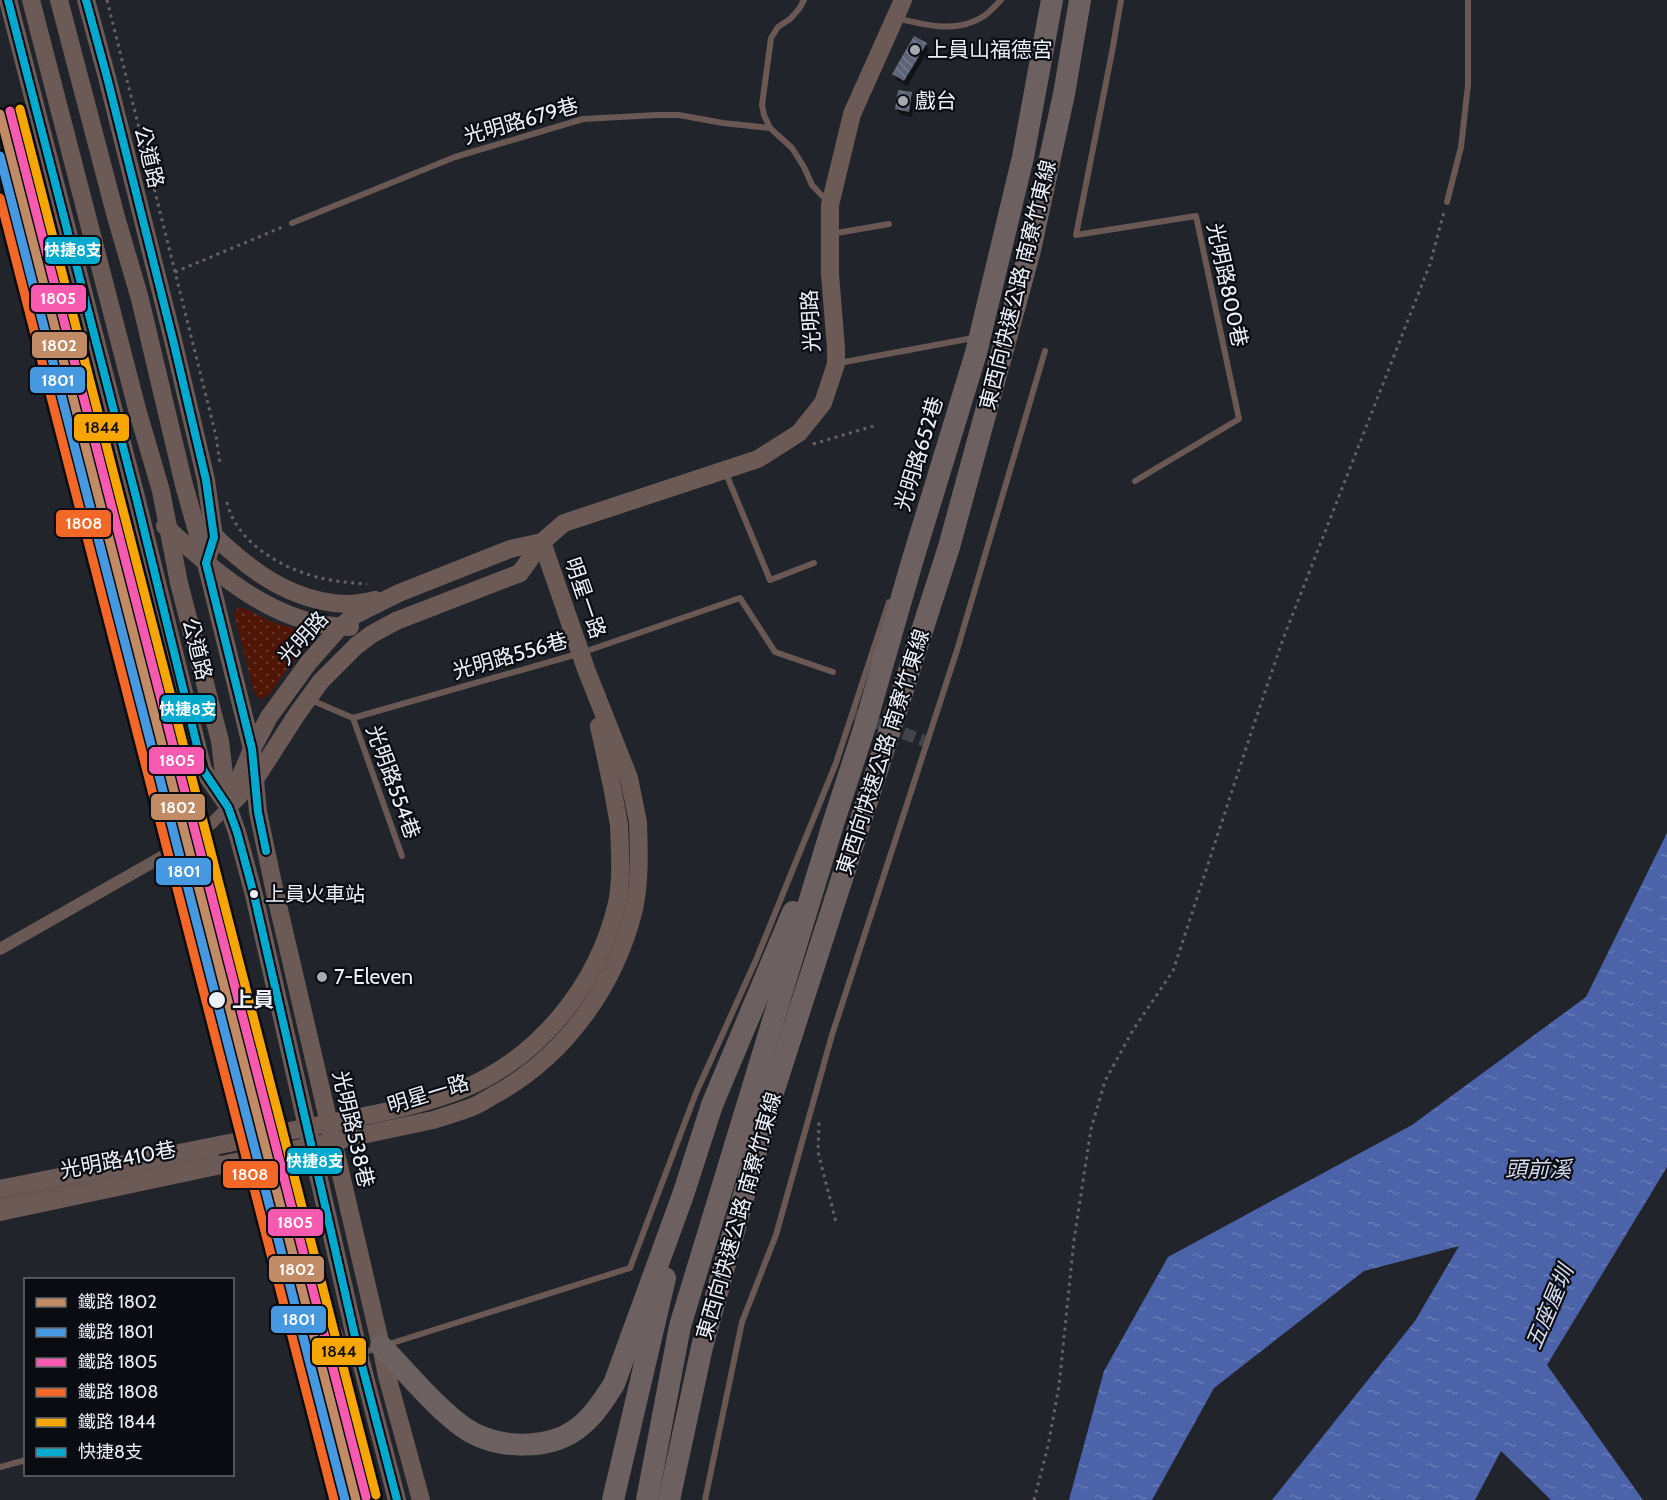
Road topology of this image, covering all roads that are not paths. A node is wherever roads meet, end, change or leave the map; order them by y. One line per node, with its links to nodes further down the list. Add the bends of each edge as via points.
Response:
1 (8, 0): 27 (street, 公道路)
2 (31, 0): 28 (street, 公道路, via 136,409 161,491)
3 (59, 0): 20 (street, 公道路)
4 (86, 0): 19 (street, 公道路)
5 (804, 0): 13 (lane, via 771,38 762,105)
6 (903, 0): 12 (street, 光明路)
7 (1001, 0): 12 (lane, via 985,16 957,26 931,26)
8 (1052, 0): 43 (highway, 東西向快速公路 南寮竹東線, via 1023,157 976,353)
9 (1080, 0): 53 (highway, 東西向快速公路 南寮竹東線, via 1030,250 949,547 768,1108)
10 (1121, 0): 25 (lane, 光明路800巷, via 1076,235 1196,216 1239,419)
11 (1468, 0): 14 (lane, via 1468,85 1461,147)
12 (896, 18): 15 (street, 光明路, via 852,114)
13 (770, 128): 15 (lane, via 792,148 812,185); 16 (lane, 光明路679巷, via 679,115 583,119 455,157)
14 (1446, 201)
15 (830, 205): 18 (street, 光明路)
16 (292, 223)
17 (889, 224): 18 (lane)
18 (830, 234): 23 (street, 光明路)
19 (173, 340): 20 (street); 29 (street, 公道路, via 206,480)
20 (150, 345): 26 (street, 公道路)
21 (1045, 351): 63 (lane, via 958,647 832,1035 776,1235 742,1322)
22 (966, 359): 23 (lane, via 973,337)
23 (836, 364): 24 (street, 光明路, via 823,403 799,433 758,459)
24 (725, 470): 30 (street, 光明路, via 564,523); 32 (lane, via 770,580)
25 (1135, 481)
26 (184, 485): 29 (street, 公道路); 31 (street, 公道路)
27 (136, 497): 28 (street); 42 (street, 公道路, via 203,770)
28 (167, 527): 31 (street); 42 (street, 公道路, via 220,741)
29 (214, 537): 31 (street, 公道路); 33 (street, 公道路, via 268,580 305,597 348,604)
30 (542, 542): 33 (street, 光明路, via 510,549); 35 (street, 光明路, via 520,573); 37 (street, 明星一路)
31 (206, 563): 36 (street, via 277,610); 41 (street, 公道路)
32 (814, 563)
33 (399, 593): 36 (street, 光明路)
34 (890, 600): 52 (lane, via 836,763 756,960 696,1093 630,1268)
35 (396, 621): 36 (street); 39 (street, 光明路, via 356,646)
36 (340, 627): 41 (street, 光明路, via 269,717)
37 (583, 661): 38 (lane, 光明路556巷, via 740,598 776,652); 40 (lane, 光明路556巷); 47 (street, 明星一路, bridge, via 619,825 617,901 606,939 589,975 565,1011 534,1045 502,1069 428,1102); 50 (street, 明星一路, bridge, via 629,778 638,822 639,863 634,907 622,948 606,982 580,1022 546,1059 512,1085 473,1107 433,1120)
38 (833, 672)
39 (307, 699): 40 (lane); 41 (street, 光明路)
40 (352, 718): 44 (lane, 光明路554巷)
41 (254, 765): 42 (street, 光明路); 42 (street, 光明路); 52 (street, 光明路538巷, via 258,812 274,888)
42 (228, 807): 45 (street, 光明路, via 188,842); 54 (street, 光明路538巷, via 254,895)
43 (833, 824): 48 (highway, via 712,1105); 60 (highway, 東西向快速公路 南寮竹東線, via 680,1326)
44 (402, 856)
45 (0, 949)
46 (220, 1156): 49 (lane, 光明路410巷)
47 (0, 1190)
48 (683, 1195): 52 (highway, via 614,1384 595,1412 566,1435 526,1445 483,1439 446,1413); 59 (highway)
49 (0, 1201)
50 (0, 1212)
51 (335, 1320): 54 (lane, via 346,1352)
52 (381, 1346): 54 (lane); 58 (street, 光明路538巷)
53 (702, 1347): 61 (highway, 東西向快速公路 南寮竹東線); 62 (highway)
54 (359, 1354): 57 (street, 光明路538巷)
55 (24, 1461): 56 (lane)
56 (0, 1467)
57 (397, 1500)
58 (421, 1500)
59 (613, 1500)
60 (647, 1500)
61 (669, 1500)
62 (683, 1500)
63 (705, 1500)

